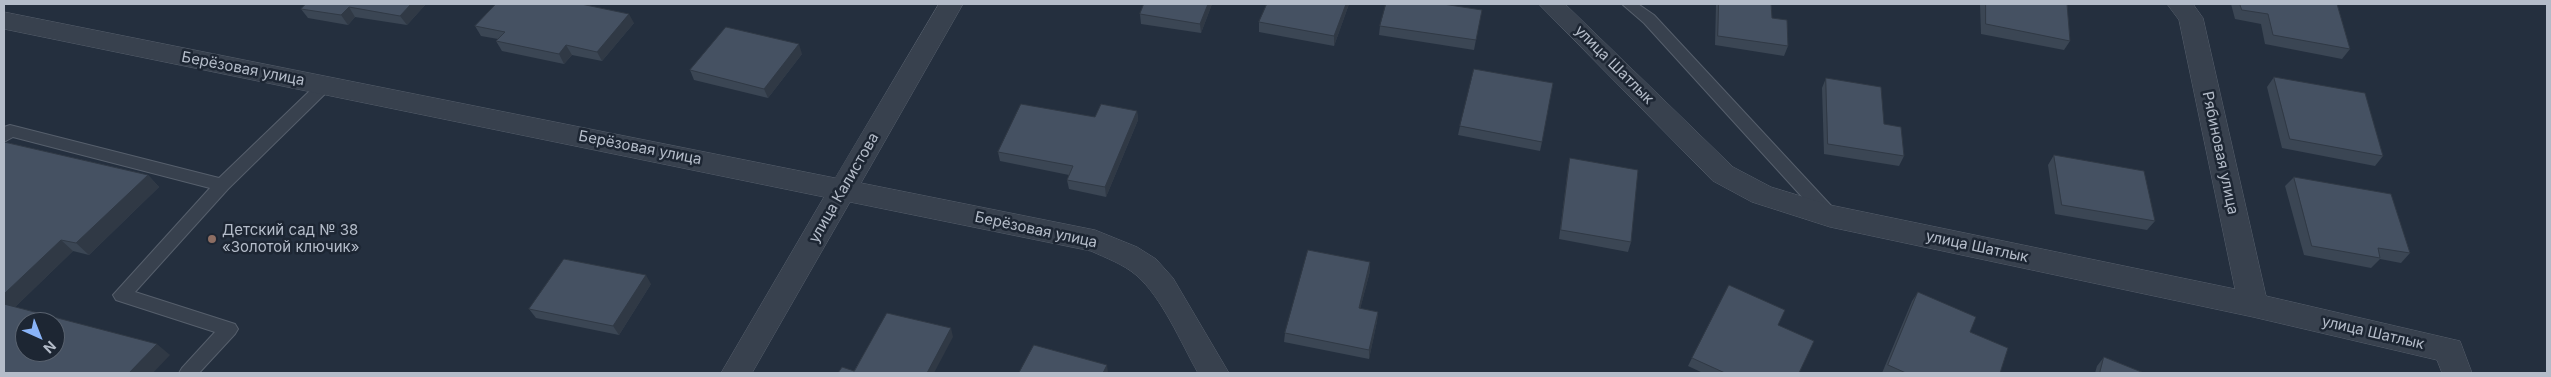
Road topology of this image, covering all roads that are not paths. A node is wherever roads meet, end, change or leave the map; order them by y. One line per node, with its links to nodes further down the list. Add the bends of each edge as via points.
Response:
1 (951, 4): 9 (street, улица Калистова)
2 (1551, 4): 10 (street, улица Шатлык, via 1723,174 1770,200)
3 (1629, 4): 10 (lane, via 1649,19)
4 (2179, 4): 11 (street, Рябиновая улица, via 2191,18)
5 (4, 21): 6 (street, Берёзовая улица)
6 (325, 85): 8 (lane); 9 (street, Берёзовая улица)
7 (4, 136): 8 (lane, via 10,131)
8 (222, 185): 12 (lane, via 122,296 229,328)
9 (843, 189): 13 (street, улица Калистова); 14 (street, Берёзовая улица, via 1095,241 1121,251 1148,268)
10 (1830, 216): 11 (street, улица Шатлык)
11 (2254, 305): 15 (street, улица Шатлык, via 2449,350)
12 (188, 373)
13 (736, 373)
14 (1214, 373)
15 (2457, 373)

